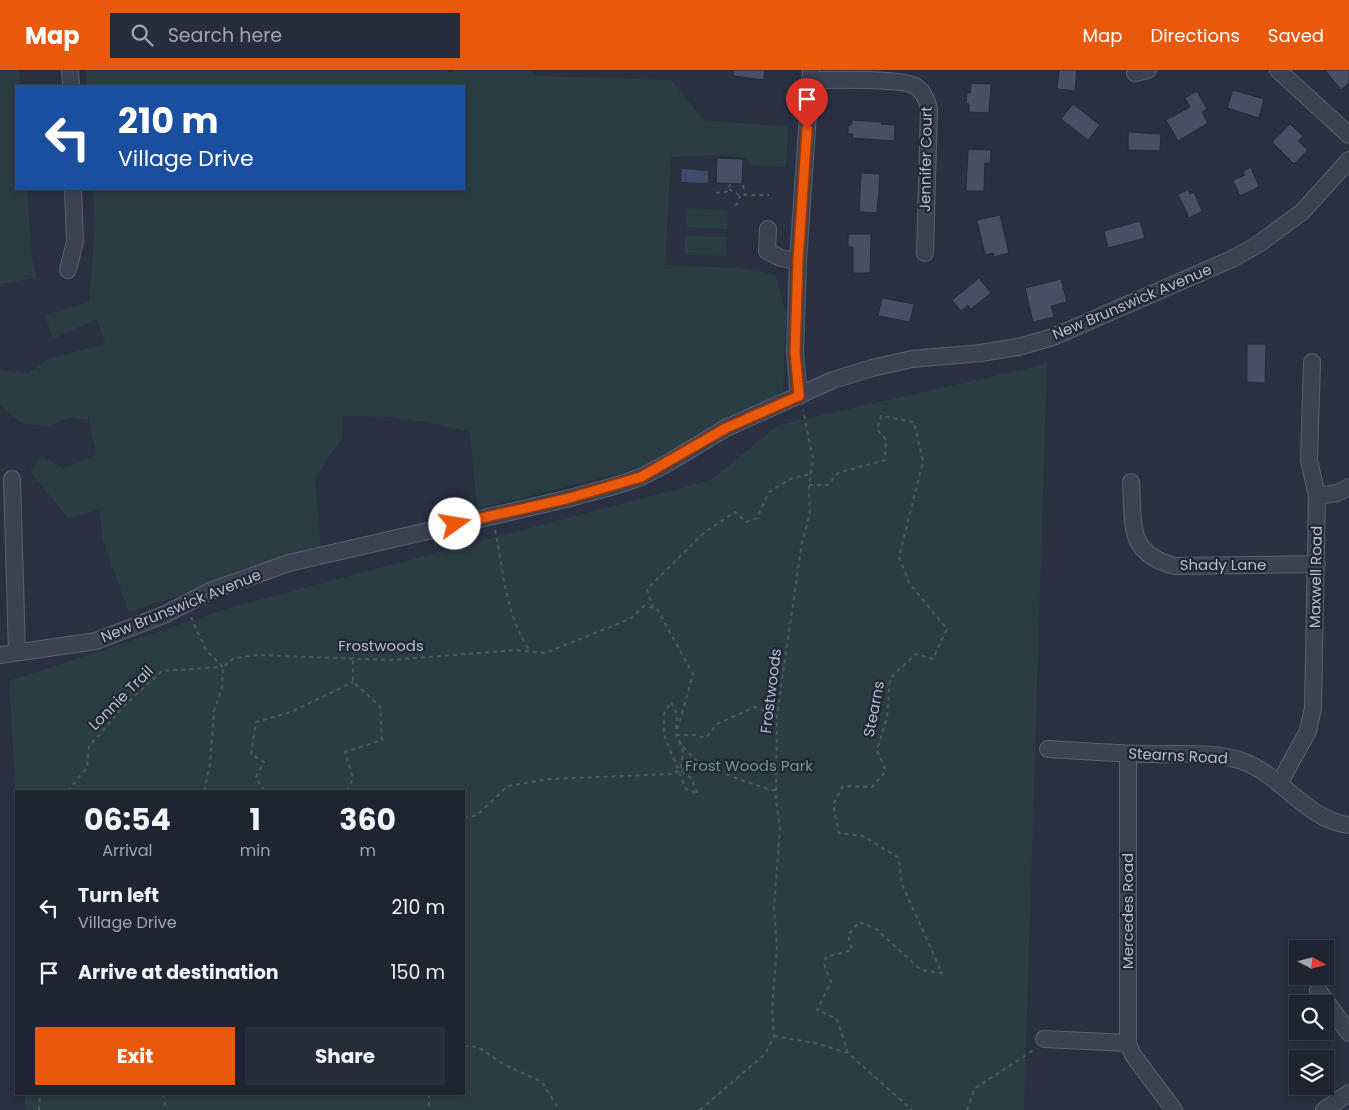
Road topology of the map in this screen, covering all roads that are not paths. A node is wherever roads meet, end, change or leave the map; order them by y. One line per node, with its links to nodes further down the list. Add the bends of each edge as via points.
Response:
1 (70, 70): 4 (street)
2 (1278, 70): 5 (street)
3 (811, 75): 9 (street, Jennifer Court, via 908,83 923,92 929,109); 10 (street)
4 (71, 85)
5 (1349, 135)
6 (1349, 160): 13 (street, New Brunswick Avenue, via 1302,212 1257,245 1088,323 1018,347 872,368 833,380)
7 (74, 190): 11 (street, via 75,241)
8 (768, 229): 10 (street, via 767,251)
9 (926, 253)
10 (798, 261): 13 (street, via 795,352)
11 (68, 270)
12 (1312, 362): 17 (street, Maxwell Road, via 1308,460)
13 (799, 396): 19 (street, New Brunswick Avenue, via 726,428 641,477 566,499 290,563 210,591 132,628 96,640)
14 (12, 479): 19 (street)
15 (1131, 482): 18 (street, Shady Lane, via 1135,534 1148,556 1159,562 1175,566)
16 (1349, 487): 17 (street, via 1337,493)
17 (1317, 496): 18 (street, Maxwell Road)
18 (1317, 564): 23 (street, Maxwell Road, via 1313,708 1308,731)
19 (17, 652): 20 (street, New Brunswick Avenue)
20 (0, 655)
21 (1048, 749): 22 (street, Stearns Road)
22 (1128, 754): 23 (street, Stearns Road, via 1218,755 1242,760); 28 (street, Mercedes Road)
23 (1279, 784): 24 (street, Stearns Road, via 1331,821)
24 (1349, 825)
25 (1318, 990): 26 (street)
26 (1349, 1033)
27 (1044, 1039): 28 (street)
28 (1128, 1043): 30 (street)
29 (1349, 1093): 31 (street)
30 (1174, 1110)
31 (1324, 1110)

